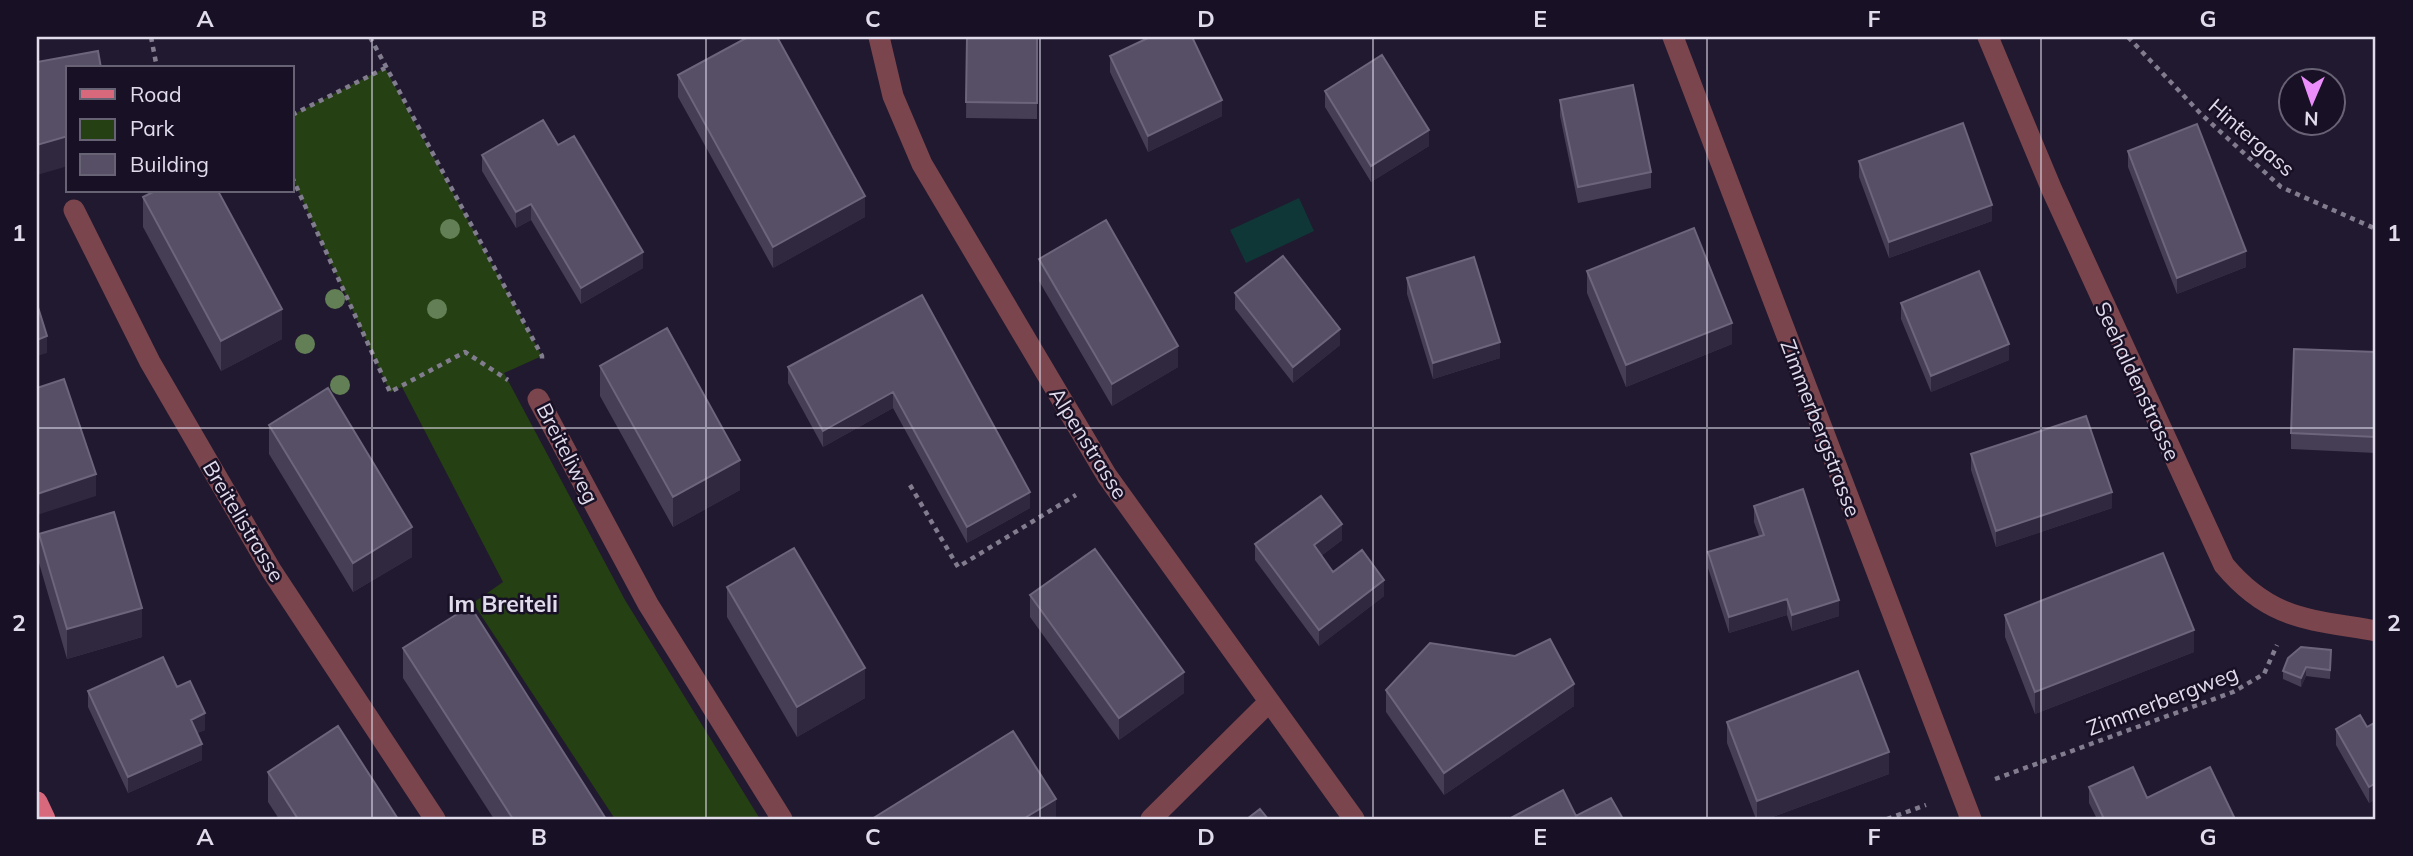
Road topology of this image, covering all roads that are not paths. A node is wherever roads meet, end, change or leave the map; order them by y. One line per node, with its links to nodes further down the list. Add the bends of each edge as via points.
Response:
1 (879, 37): 7 (street, Alpenstrasse, via 893,96 922,164 1107,476)
2 (1673, 37): 14 (street, Zimmerbergstrasse)
3 (1989, 37): 6 (street, Seehaldenstrasse, via 2052,190 2224,565 2263,603 2290,616)
4 (74, 210): 10 (street, Breitelistrasse, via 150,362 271,570)
5 (538, 399): 11 (street, Breiteliweg, via 648,604)
6 (2376, 631)
7 (1268, 703): 12 (street); 13 (street, Alpenstrasse)
8 (37, 802): 9 (main road)
9 (45, 819)
10 (435, 819)
11 (782, 819)
12 (1151, 819)
13 (1354, 819)
14 (1971, 819)

